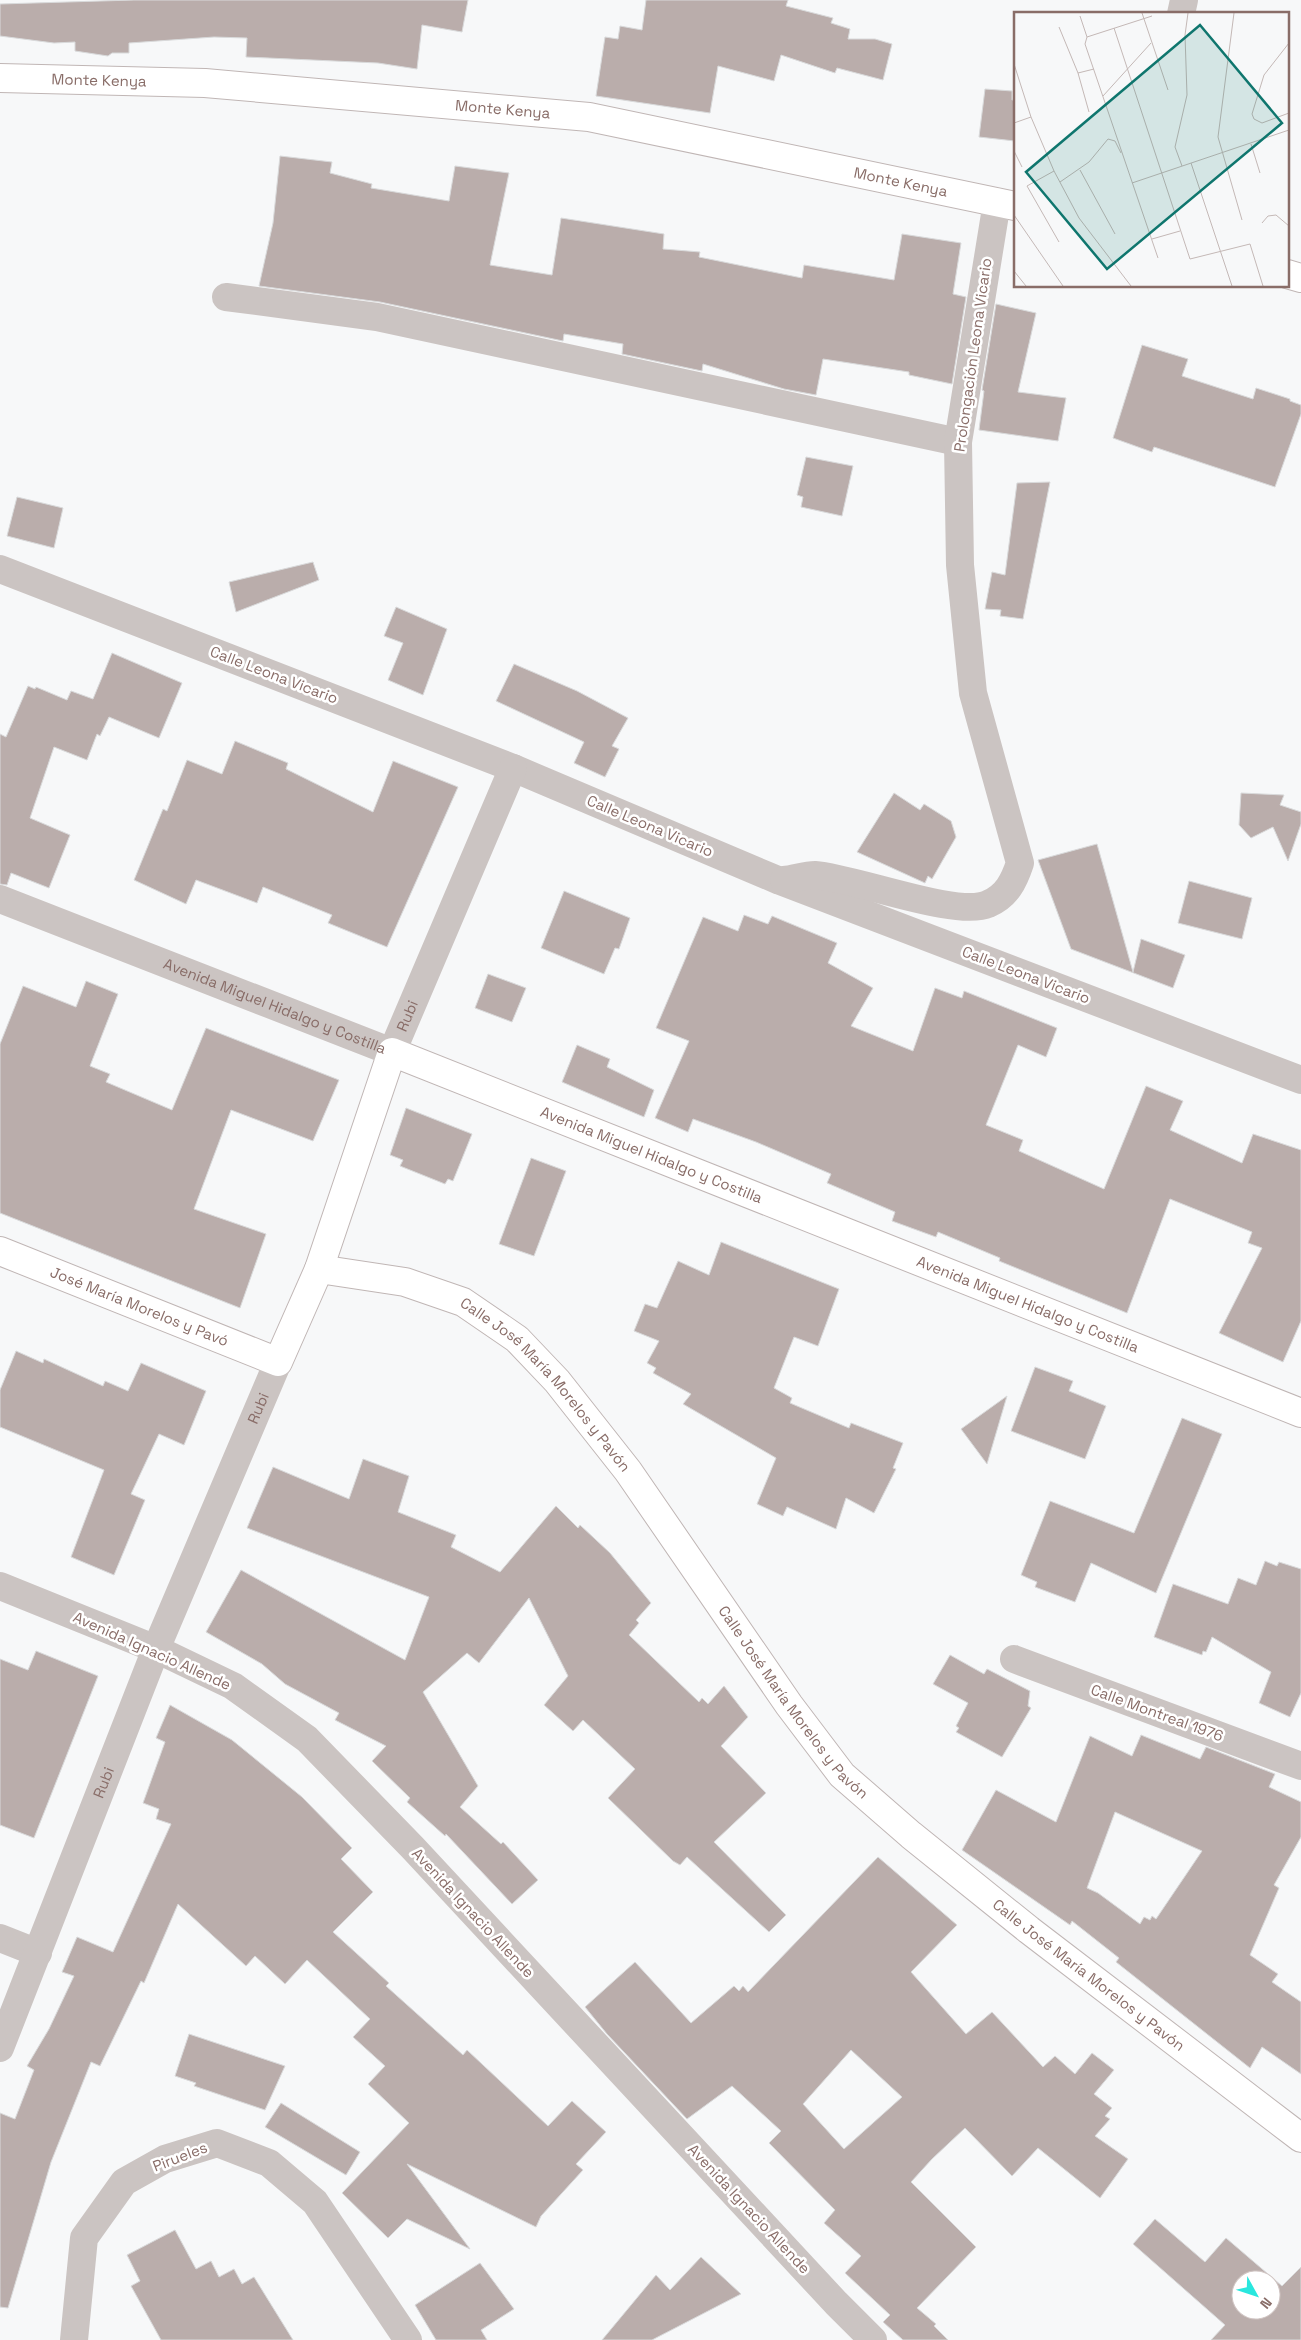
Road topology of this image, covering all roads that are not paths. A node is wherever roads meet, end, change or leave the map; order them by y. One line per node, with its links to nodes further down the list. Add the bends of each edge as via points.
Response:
1 (0, 78): 2 (street, Monte Kenya, via 205,83 589,117)
2 (1006, 204): 6 (street, Prolongación Leona Vicario)
3 (1288, 274): 4 (street)
4 (1301, 278)
5 (226, 297): 6 (street, via 377,317)
6 (958, 442): 9 (street, Prolongación Leona Vicario, via 960,565 973,693 1020,864 1011,887 988,904 962,908 820,876)
7 (0, 569): 8 (street, Calle Leona Vicario)
8 (513, 768): 9 (street, Calle Leona Vicario); 11 (street, Rubi)
9 (780, 881): 12 (street, Calle Leona Vicario)
10 (0, 899): 11 (street, Avenida Miguel Hidalgo y Costilla)
11 (392, 1052): 14 (street, Rubi); 16 (street, Avenida Miguel Hidalgo y Costilla)
12 (1301, 1080)
13 (0, 1251): 15 (street, José María Morelos y Pavó)
14 (319, 1269): 15 (street, Rubi); 24 (street, Calle José María Morelos y Pavón, via 404,1282 463,1302 516,1339 557,1381 628,1471 789,1705 842,1774 911,1835 1029,1930)
15 (278, 1362): 18 (street, Rubi)
16 (1301, 1413)
17 (0, 1586): 18 (street, Avenida Ignacio Allende)
18 (156, 1649): 22 (street, Rubi); 27 (street, Avenida Ignacio Allende, via 233,1686 306,1739 413,1848)
19 (1014, 1659): 20 (street, Calle Montreal 1976)
20 (1301, 1766)
21 (0, 1938): 22 (street)
22 (38, 1953): 23 (street, Rubi)
23 (0, 2048)
24 (1301, 2138)
25 (74, 2340): 26 (street, Pirueles, via 84,2238 124,2182 165,2159 217,2143 269,2163 315,2202)
26 (408, 2340)
27 (873, 2340)

